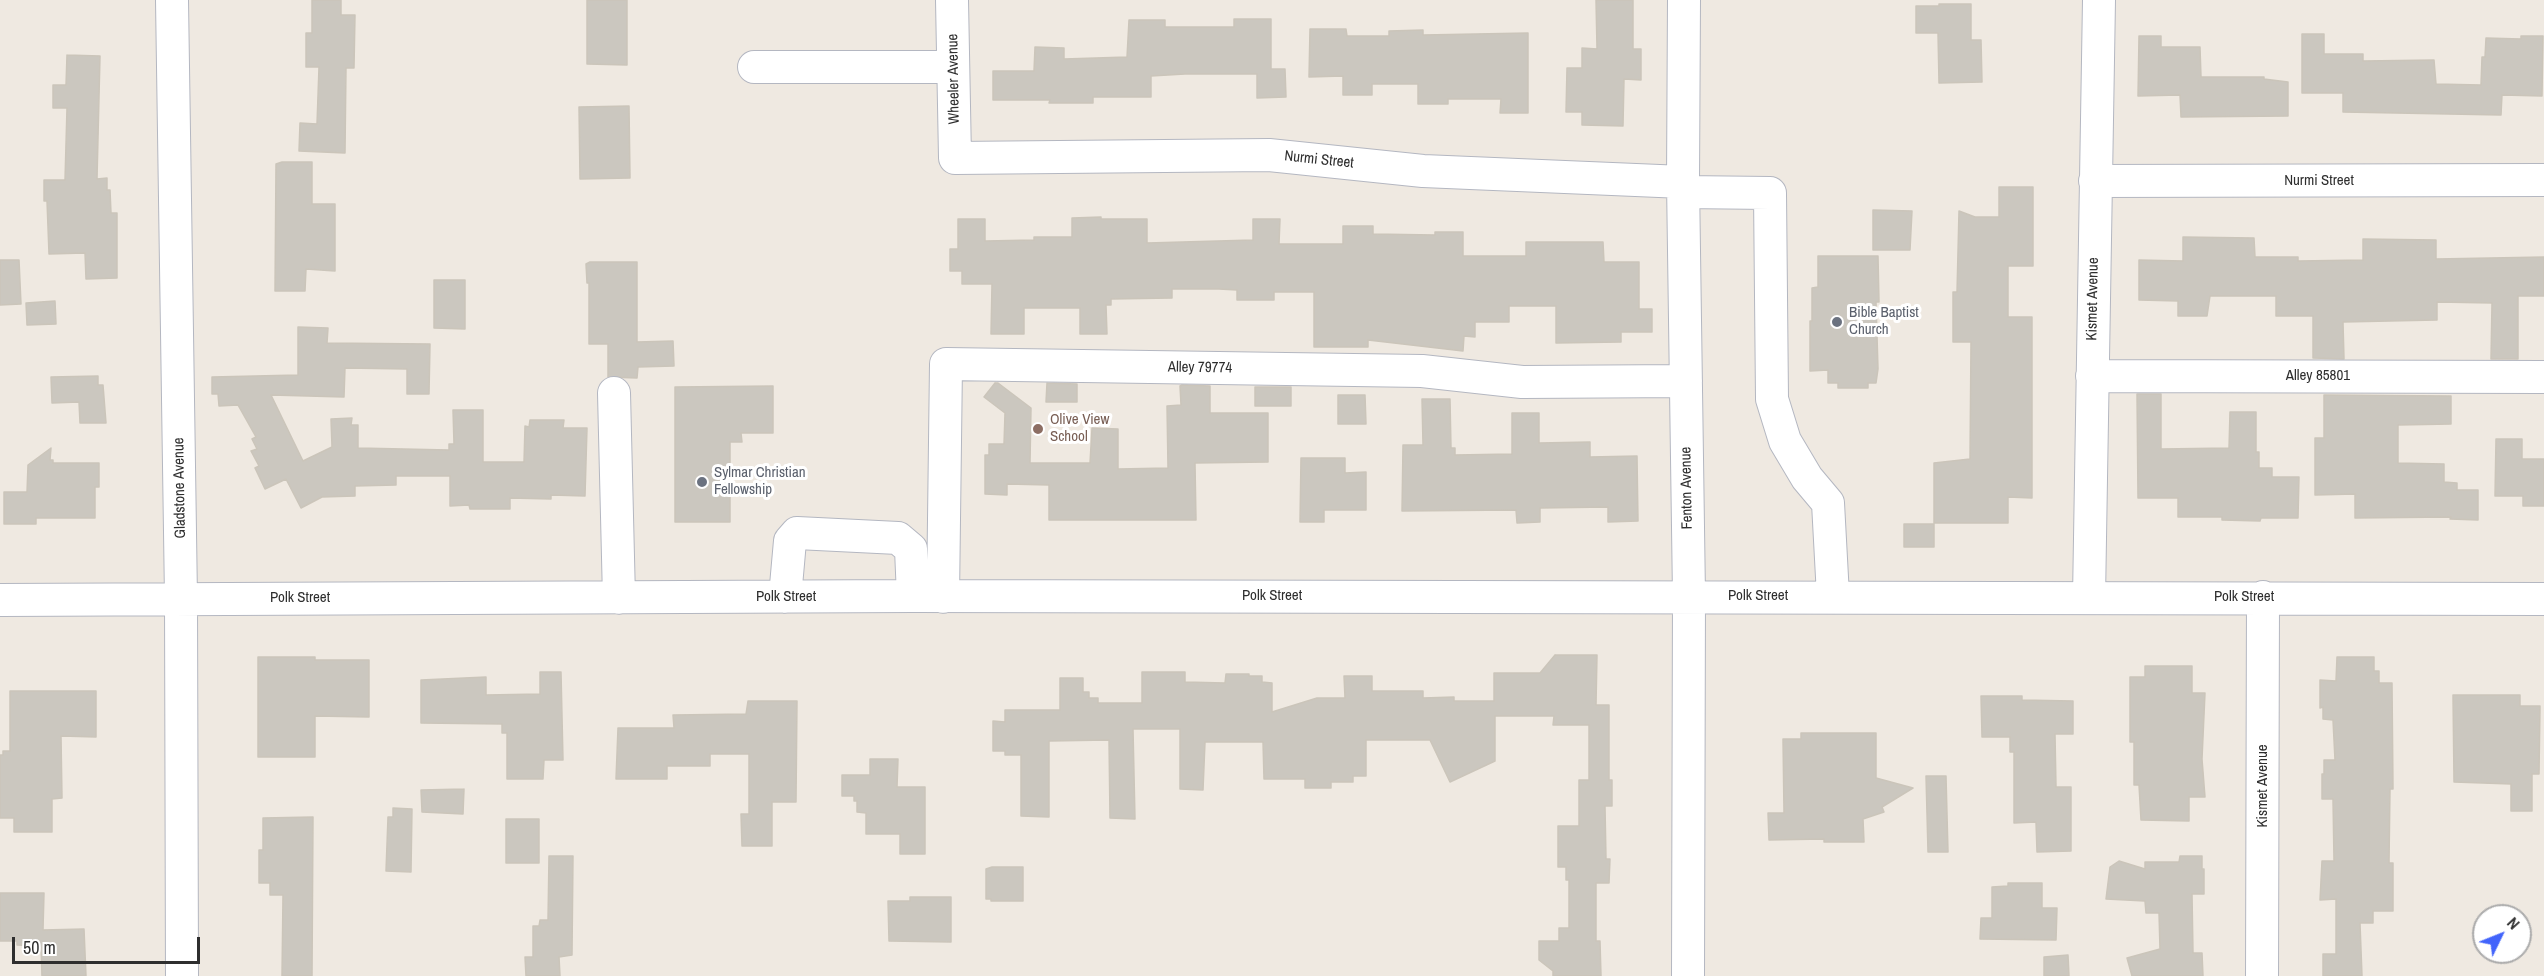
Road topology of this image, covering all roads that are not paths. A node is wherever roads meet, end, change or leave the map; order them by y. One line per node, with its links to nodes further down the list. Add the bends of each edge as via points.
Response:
1 (172, 0): 22 (street, Gladstone Avenue)
2 (952, 0): 6 (street, Wheeler Avenue)
3 (1683, 0): 10 (street, Fenton Avenue)
4 (2099, 0): 9 (street, Kismet Avenue)
5 (754, 67): 6 (street)
6 (953, 67): 7 (street, Wheeler Avenue)
7 (955, 158): 10 (street, Nurmi Street, via 1269,155 1423,171)
8 (2544, 180): 9 (street, Nurmi Street)
9 (2095, 181): 11 (street, Kismet Avenue)
10 (1683, 187): 13 (street, Fenton Avenue); 17 (street, Nurmi Street, via 1770,193 1772,399 1785,441 1828,504)
11 (2092, 376): 12 (street, Alley 85801); 23 (street, Kismet Avenue)
12 (2544, 377)
13 (1686, 381): 16 (street, Fenton Avenue); 20 (street, Alley 79774, via 1522,382 1422,371 946,364)
14 (614, 393): 18 (street)
15 (913, 596): 19 (street, Polk Street); 19 (street, via 911,549 898,538 797,533 790,541); 20 (street, Polk Street)
16 (1689, 596): 17 (street, Polk Street); 20 (street, Polk Street); 27 (street, Fenton Avenue)
17 (1833, 596): 23 (street, Polk Street)
18 (619, 597): 19 (street, Polk Street); 22 (street, Polk Street)
19 (785, 597)
20 (944, 597)
21 (2264, 597): 23 (street, Polk Street); 24 (street, Polk Street); 28 (street, Kismet Avenue)
22 (181, 598): 25 (street, Polk Street); 26 (street, Gladstone Avenue)
23 (2089, 598)
24 (2544, 599)
25 (0, 600)
26 (182, 976)
27 (1688, 976)
28 (2262, 976)

